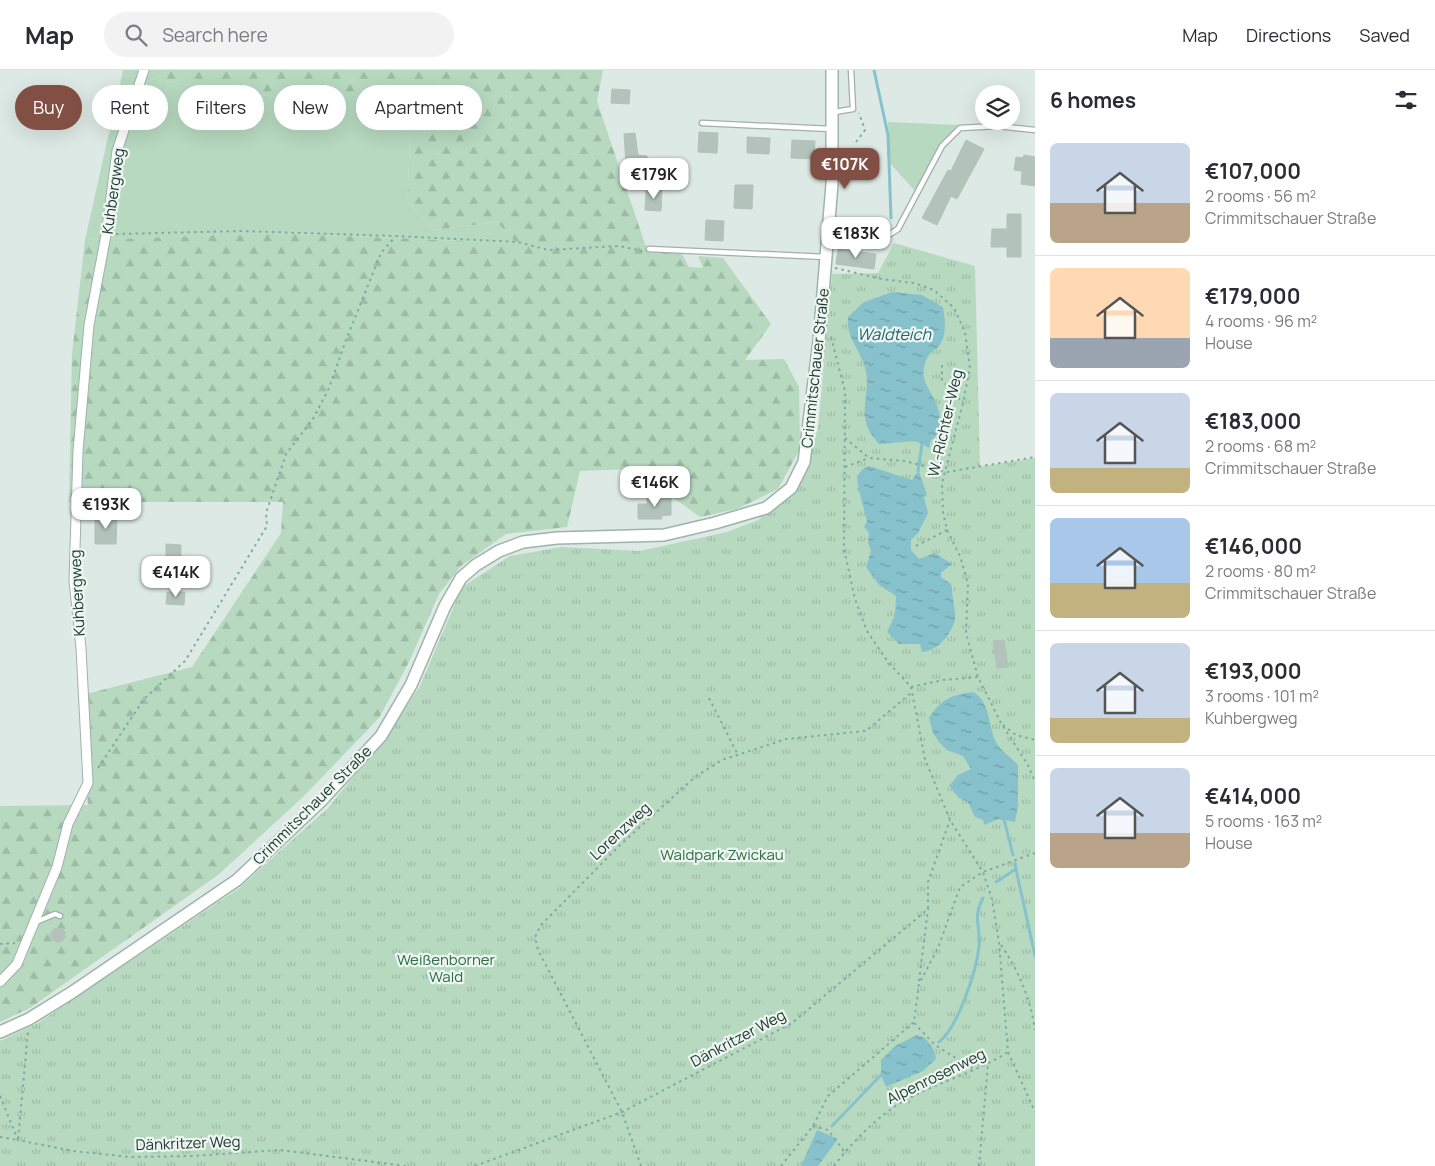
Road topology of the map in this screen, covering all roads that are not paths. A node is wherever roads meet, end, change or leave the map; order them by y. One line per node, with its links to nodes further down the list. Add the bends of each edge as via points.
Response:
1 (144, 70): 12 (street, Kuhbergweg, via 117,151 89,325 75,512 74,581 88,783 68,824 57,867)
2 (832, 70): 4 (main road, Crimmitschauer Straße)
3 (851, 70): 4 (lane, via 853,109)
4 (833, 112): 6 (main road, Crimmitschauer Straße)
5 (702, 123): 6 (lane)
6 (833, 130): 8 (main road, Crimmitschauer Straße)
7 (1035, 130): 8 (lane, via 998,126 960,128 942,146 898,228 887,236)
8 (828, 238): 10 (main road, Crimmitschauer Straße)
9 (648, 250): 10 (lane)
10 (826, 262): 14 (main road, Crimmitschauer Straße, via 804,462 791,488 766,508 716,523 664,535 524,542 499,551 476,565 461,578 445,606 411,685 381,736 320,802 237,880 71,993 29,1019)
11 (60, 916): 12 (lane, via 55,914)
12 (33, 924): 13 (street, Kuhbergweg, via 17,964)
13 (0, 982)
14 (0, 1032)

